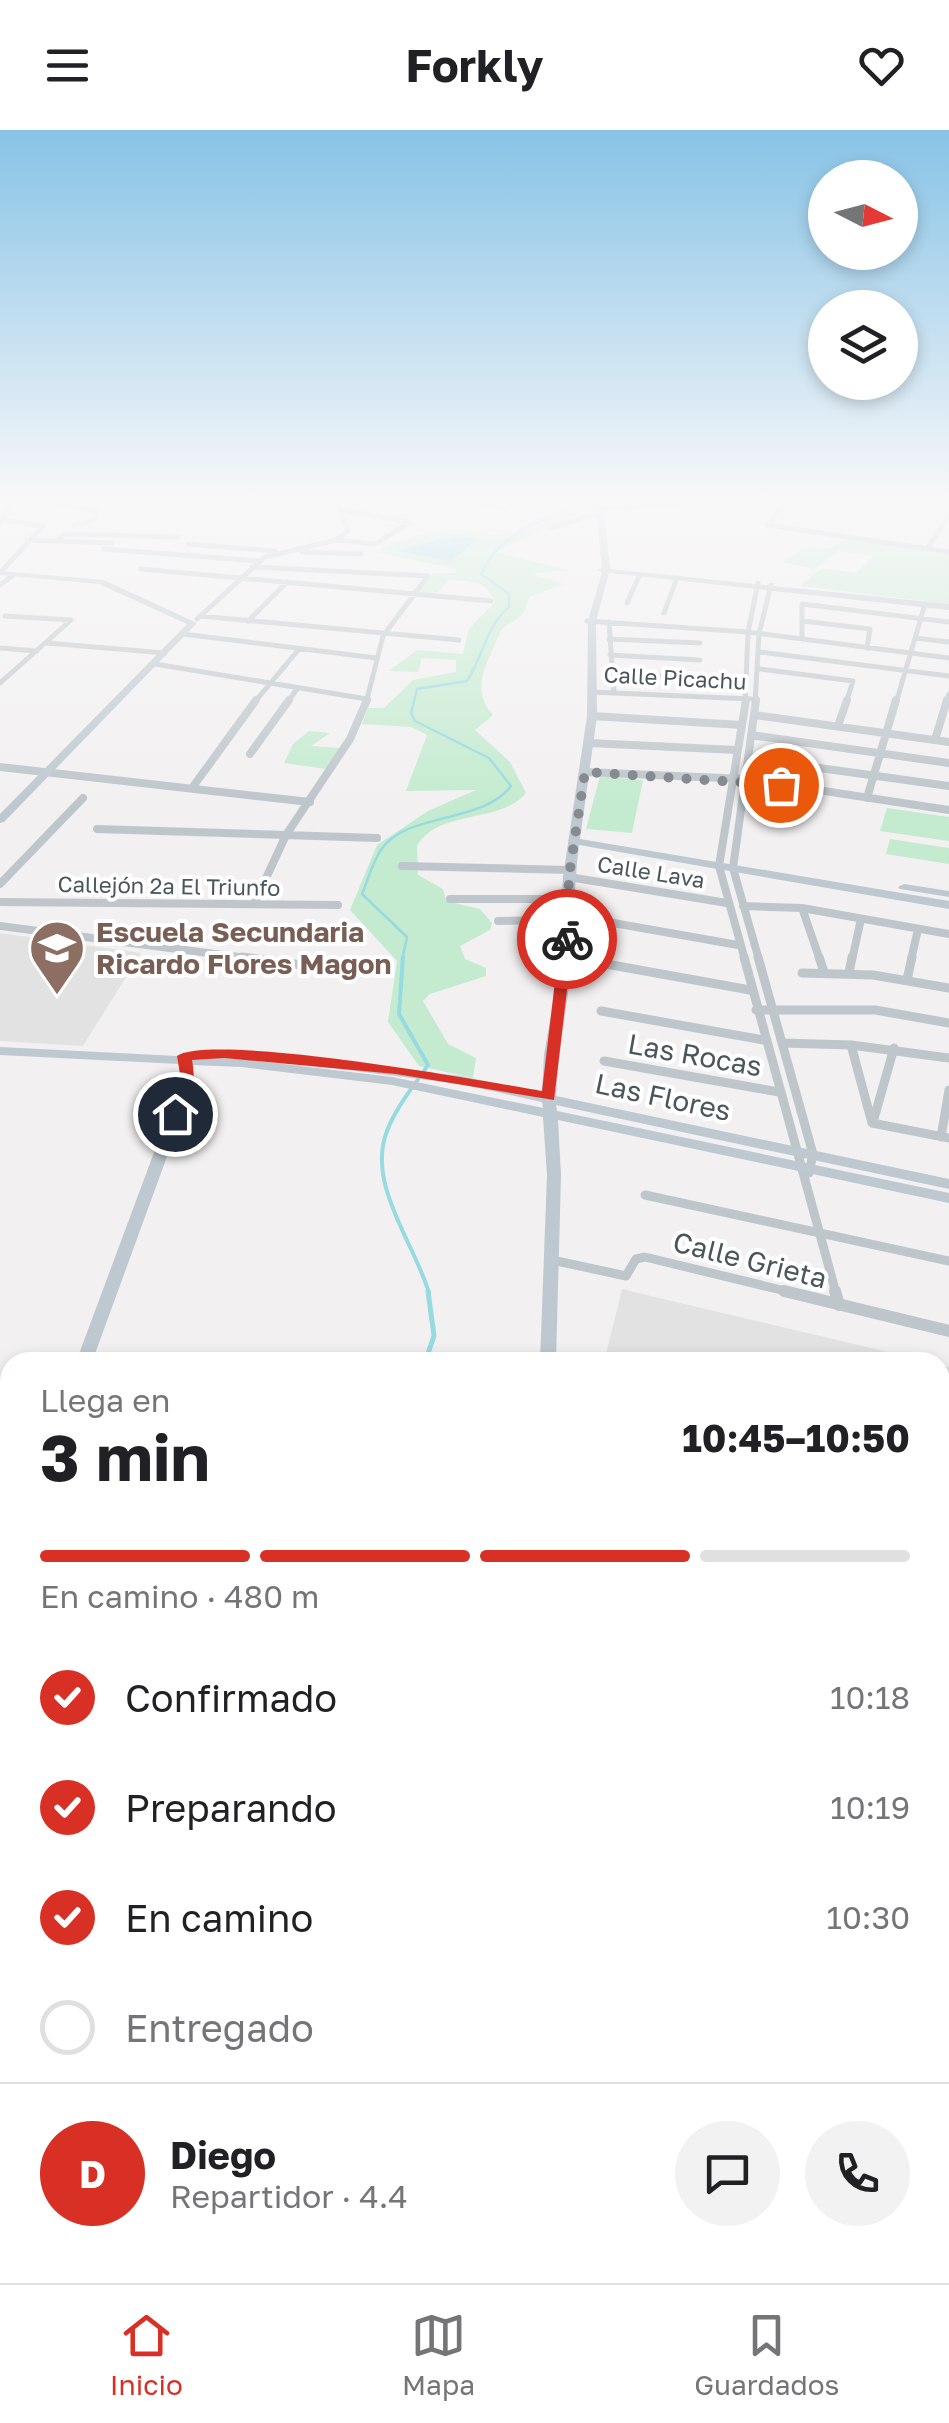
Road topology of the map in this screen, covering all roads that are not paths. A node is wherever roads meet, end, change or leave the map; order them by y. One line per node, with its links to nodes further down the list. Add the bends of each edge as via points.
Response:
1 (153, 602): 14 (street)
2 (214, 602): 14 (street)
3 (267, 602): 16 (street)
4 (407, 602): 24 (street)
5 (595, 602): 17 (street)
6 (668, 602): 12 (street)
7 (754, 602): 21 (street)
8 (767, 602): 23 (street)
9 (913, 602): 10 (street)
10 (925, 604): 11 (street); 15 (street)
11 (949, 607)
12 (664, 613)
13 (4, 616): 31 (street, via 71,620)
14 (196, 619): 16 (street); 22 (street)
15 (921, 619): 18 (street, via 802,604); 20 (street); 25 (street)
16 (248, 621): 24 (street)
17 (590, 621): 19 (street); 56 (street)
18 (802, 621): 30 (street); 35 (street, via 870,628)
19 (609, 622): 21 (street); 26 (street)
20 (949, 622)
21 (748, 632): 23 (street); 52 (street)
22 (183, 634): 28 (street); 40 (street)
23 (760, 634): 30 (street); 39 (street)
24 (383, 636): 29 (street); 43 (street)
25 (915, 638): 32 (street); 41 (street)
26 (608, 639): 42 (street); 45 (street, via 700,642)
27 (118, 640): 34 (street)
28 (230, 640): 36 (street); 37 (street)
29 (458, 640)
30 (802, 640): 35 (street)
31 (48, 642): 34 (street); 38 (street)
32 (949, 642)
33 (0, 648): 38 (street)
34 (110, 648): 40 (street)
35 (867, 648): 41 (street)
36 (299, 649): 43 (street); 53 (street)
37 (221, 650)
38 (37, 651): 54 (street)
39 (760, 652): 47 (street); 48 (street)
40 (165, 653): 46 (street)
41 (910, 654): 44 (street); 48 (street)
42 (610, 656): 45 (street); 49 (street)
43 (376, 658): 59 (street)
44 (949, 658)
45 (700, 660): 51 (street)
46 (154, 664): 53 (street); 77 (street)
47 (760, 669): 61 (street); 65 (street, via 853,681)
48 (906, 670): 50 (street); 66 (street)
49 (612, 674): 51 (street); 57 (street)
50 (949, 676)
51 (700, 678): 52 (street)
52 (745, 681): 60 (street)
53 (268, 683): 55 (street); 83 (street)
54 (0, 684)
55 (297, 688): 59 (street); 73 (street)
56 (592, 692): 57 (street, Calle Picachu); 63 (street)
57 (614, 693): 60 (street, Calle Picachu)
58 (948, 694): 68 (street)
59 (366, 699): 86 (street, via 350,739)
60 (746, 699): 61 (street, Calle Picachu); 64 (street)
61 (757, 700): 62 (street)
62 (755, 715): 65 (street); 67 (street)
63 (592, 716): 64 (street); 70 (street)
64 (742, 725): 71 (street)
65 (838, 726): 66 (street)
66 (885, 733): 68 (street); 72 (street)
67 (752, 735): 72 (street); 74 (street)
68 (935, 740): 69 (street)
69 (949, 742)
70 (589, 743): 71 (street); 78 (street)
71 (736, 750): 80 (street)
72 (879, 753): 75 (street); 79 (street)
73 (250, 754)
74 (748, 758): 79 (street); 81 (street)
75 (949, 763)
76 (0, 766): 77 (street)
77 (46, 772): 83 (street); 88 (street)
78 (585, 772): 80 (street); 91 (street)
79 (872, 775): 82 (street); 85 (street)
80 (732, 779): 81 (street); 93 (street)
81 (746, 780): 85 (street); 94 (street)
82 (949, 786)
83 (192, 788): 86 (street)
84 (83, 798): 97 (street)
85 (867, 798): 87 (street)
86 (310, 802): 90 (street)
87 (949, 810)
88 (0, 820)
89 (97, 829): 90 (street)
90 (286, 835): 92 (street); 103 (street)
91 (574, 837): 93 (street); 96 (street)
92 (377, 838)
93 (719, 861): 94 (street); 102 (street)
94 (734, 863): 98 (street); 104 (street); 106 (street)
95 (402, 866): 96 (street, Calle Lava)
96 (569, 873): 99 (street); 102 (street, Calle Lava)
97 (0, 884)
98 (949, 894)
99 (569, 899): 100 (street); 108 (street)
100 (450, 900)
101 (0, 902): 103 (street, Callejón 2a El Triunfo)
102 (727, 903): 114 (street)
103 (254, 904): 105 (street, Callejón 2a El Triunfo)
104 (949, 905)
105 (338, 906)
106 (744, 906): 107 (street); 123 (street)
107 (802, 908): 109 (street); 117 (street)
108 (568, 918): 110 (street); 114 (street); 137 (street)
109 (861, 918): 112 (street); 118 (street)
110 (498, 921)
111 (0, 926): 116 (street)
112 (918, 929): 113 (street); 120 (street)
113 (949, 934)
114 (738, 945): 122 (street)
115 (596, 962): 122 (street)
116 (339, 970)
117 (824, 972): 118 (street); 119 (street)
118 (849, 972): 120 (street)
119 (802, 973)
120 (907, 980): 121 (street)
121 (949, 988)
122 (750, 990): 124 (street)
123 (775, 1009): 124 (street); 126 (street, via 875,1010); 128 (street)
124 (756, 1010): 127 (street)
125 (601, 1011): 127 (street)
126 (949, 1023)
127 (764, 1040): 136 (street)
128 (782, 1044): 129 (street); 140 (street)
129 (851, 1045): 130 (street); 138 (street)
130 (894, 1048): 133 (street); 138 (street)
131 (0, 1051): 132 (street)
132 (185, 1058): 137 (street, via 287,1062); 149 (street, via 188,1080)
133 (949, 1058)
134 (604, 1061): 136 (street, Las Rocas)
135 (949, 1090): 139 (street)
136 (778, 1092): 140 (street)
137 (549, 1104): 140 (street); 145 (street)
138 (872, 1123): 139 (street)
139 (945, 1138)
140 (805, 1163): 141 (street); 143 (street); 144 (street)
141 (949, 1184)
142 (644, 1195): 144 (street)
143 (949, 1198)
144 (820, 1233): 146 (street); 147 (street)
145 (552, 1260): 147 (street, Calle Grieta, via 626,1276 645,1257); 150 (street)
146 (949, 1262)
147 (839, 1305): 148 (street, Calle Grieta)
148 (949, 1331)
149 (88, 1352)
150 (548, 1352)

